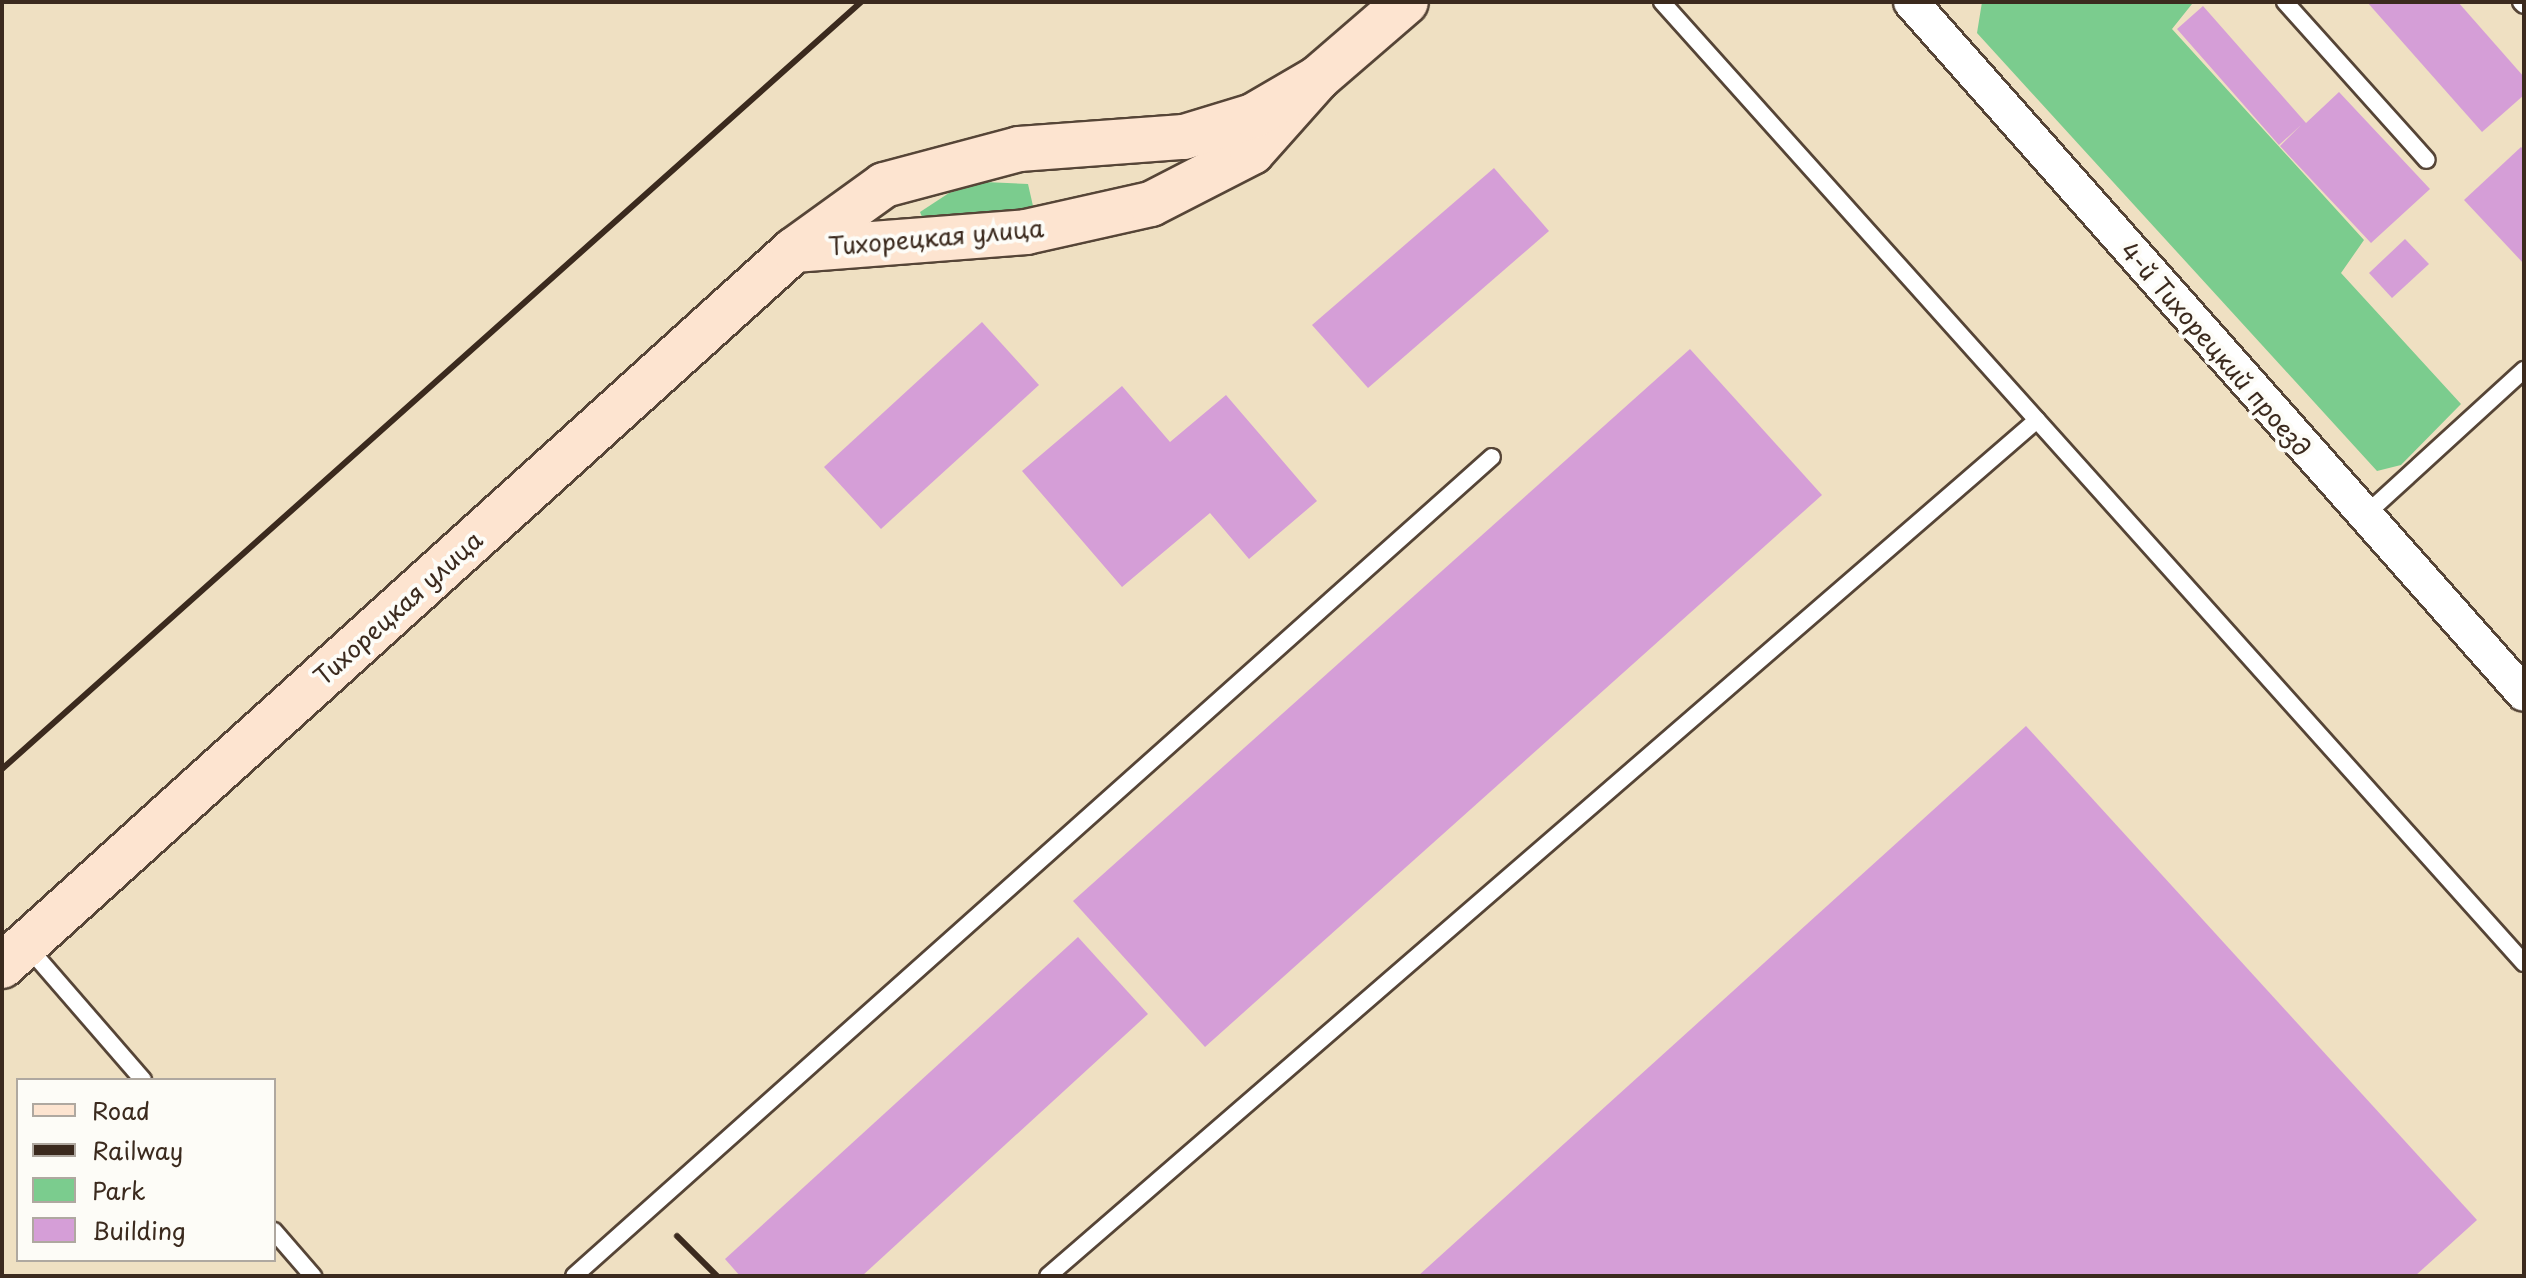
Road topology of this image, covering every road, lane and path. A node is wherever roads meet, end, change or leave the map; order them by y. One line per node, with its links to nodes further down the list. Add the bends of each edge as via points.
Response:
1 (1406, 2): 5 (street, Тихорецкая улица)
2 (1662, 2): 9 (lane)
3 (1911, 2): 11 (street, 4-й Тихорецкий проезд)
4 (2285, 2): 6 (lane)
5 (1318, 78): 7 (street, Тихорецкая улица, via 1253,116 1184,137 1019,149 884,185); 7 (street, Тихорецкая улица, via 1252,152 1151,204 1026,232)
6 (2427, 160)
7 (794, 250): 13 (street, Тихорецкая улица)
8 (2524, 370): 11 (lane)
9 (2037, 420): 14 (lane); 19 (lane)
10 (1492, 457): 18 (lane)
11 (2364, 516): 12 (street, 4-й Тихорецкий проезд)
12 (2524, 694)
13 (14, 956): 15 (lane)
14 (2524, 963)
15 (141, 1078)
16 (276, 1233): 17 (lane)
17 (313, 1276)
18 (574, 1276)
19 (1048, 1276)

